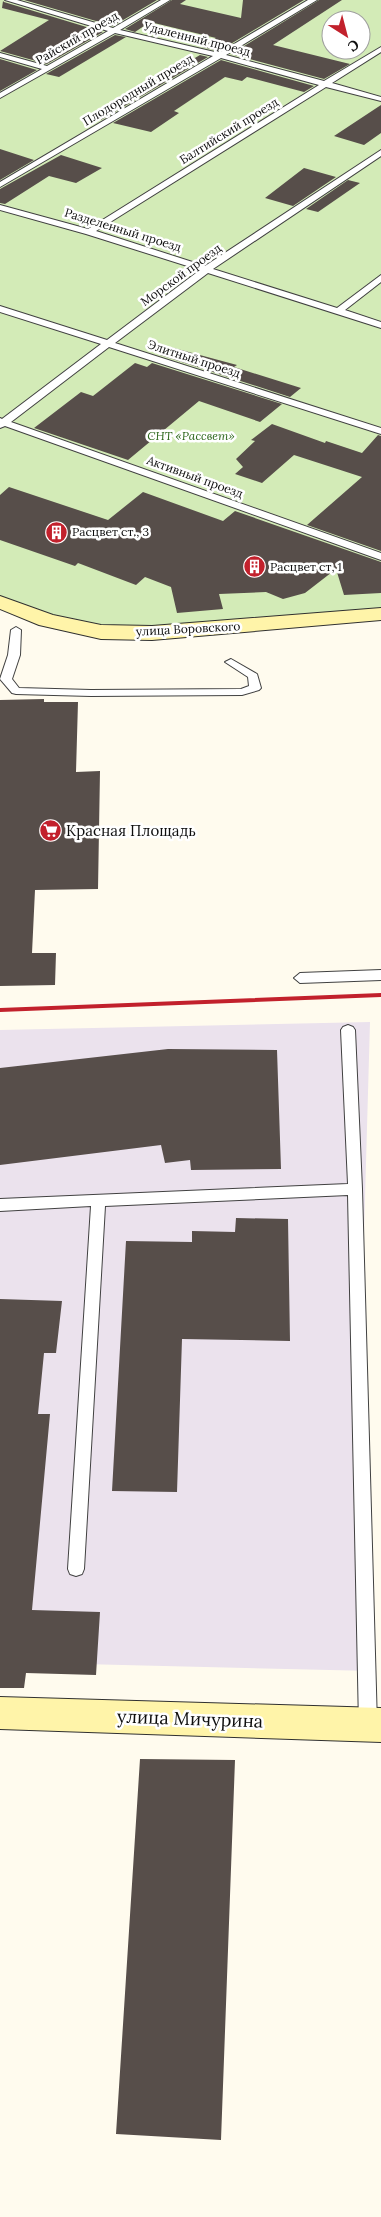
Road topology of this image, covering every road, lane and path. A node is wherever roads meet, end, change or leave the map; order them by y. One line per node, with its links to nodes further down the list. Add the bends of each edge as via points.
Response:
1 (9, 0): 4 (lane, Удаленный проезд)
2 (166, 0): 5 (lane, Райский проезд)
3 (313, 0): 8 (lane, Плодородный проезд)
4 (20, 1): 5 (lane, Удаленный проезд)
5 (113, 30): 8 (lane, Удаленный проезд); 9 (lane, Райский проезд)
6 (381, 49): 10 (lane, Балтийский проезд)
7 (0, 55): 9 (lane)
8 (219, 55): 10 (lane, Удаленный проезд); 14 (lane, Плодородный проезд)
9 (48, 68): 11 (lane, Райский проезд)
10 (326, 84): 12 (lane, Удаленный проезд); 16 (lane, Балтийский проезд)
11 (0, 96)
12 (381, 99)
13 (381, 152): 17 (lane, Морской проезд)
14 (0, 185)
15 (0, 207): 16 (lane, Разделенный проезд)
16 (89, 232): 17 (lane, Разделенный проезд)
17 (207, 269): 20 (lane, Разделенный проезд); 22 (lane, Морской проезд)
18 (381, 278): 20 (lane)
19 (0, 309): 22 (lane, Элитный проезд)
20 (337, 312): 21 (lane, Разделенный проезд)
21 (381, 325)
22 (108, 345): 23 (lane, Морской проезд); 24 (lane, Элитный проезд)
23 (1, 423): 25 (lane, Активный проезд)
24 (381, 431)
25 (381, 557)
26 (0, 602): 27 (street, улица Воровского, via 47,620 101,632 152,633)
27 (381, 614)
28 (16, 630): 29 (lane, via 14,655 6,678 16,691 242,692 255,688 253,676)
29 (231, 662)
30 (381, 975): 31 (lane)
31 (300, 978)
32 (348, 1030): 33 (lane)
33 (355, 1189): 34 (lane); 38 (lane)
34 (98, 1201): 35 (lane); 36 (lane)
35 (0, 1205)
36 (76, 1569)
37 (0, 1713): 38 (street, улица Мичурина)
38 (374, 1725)

